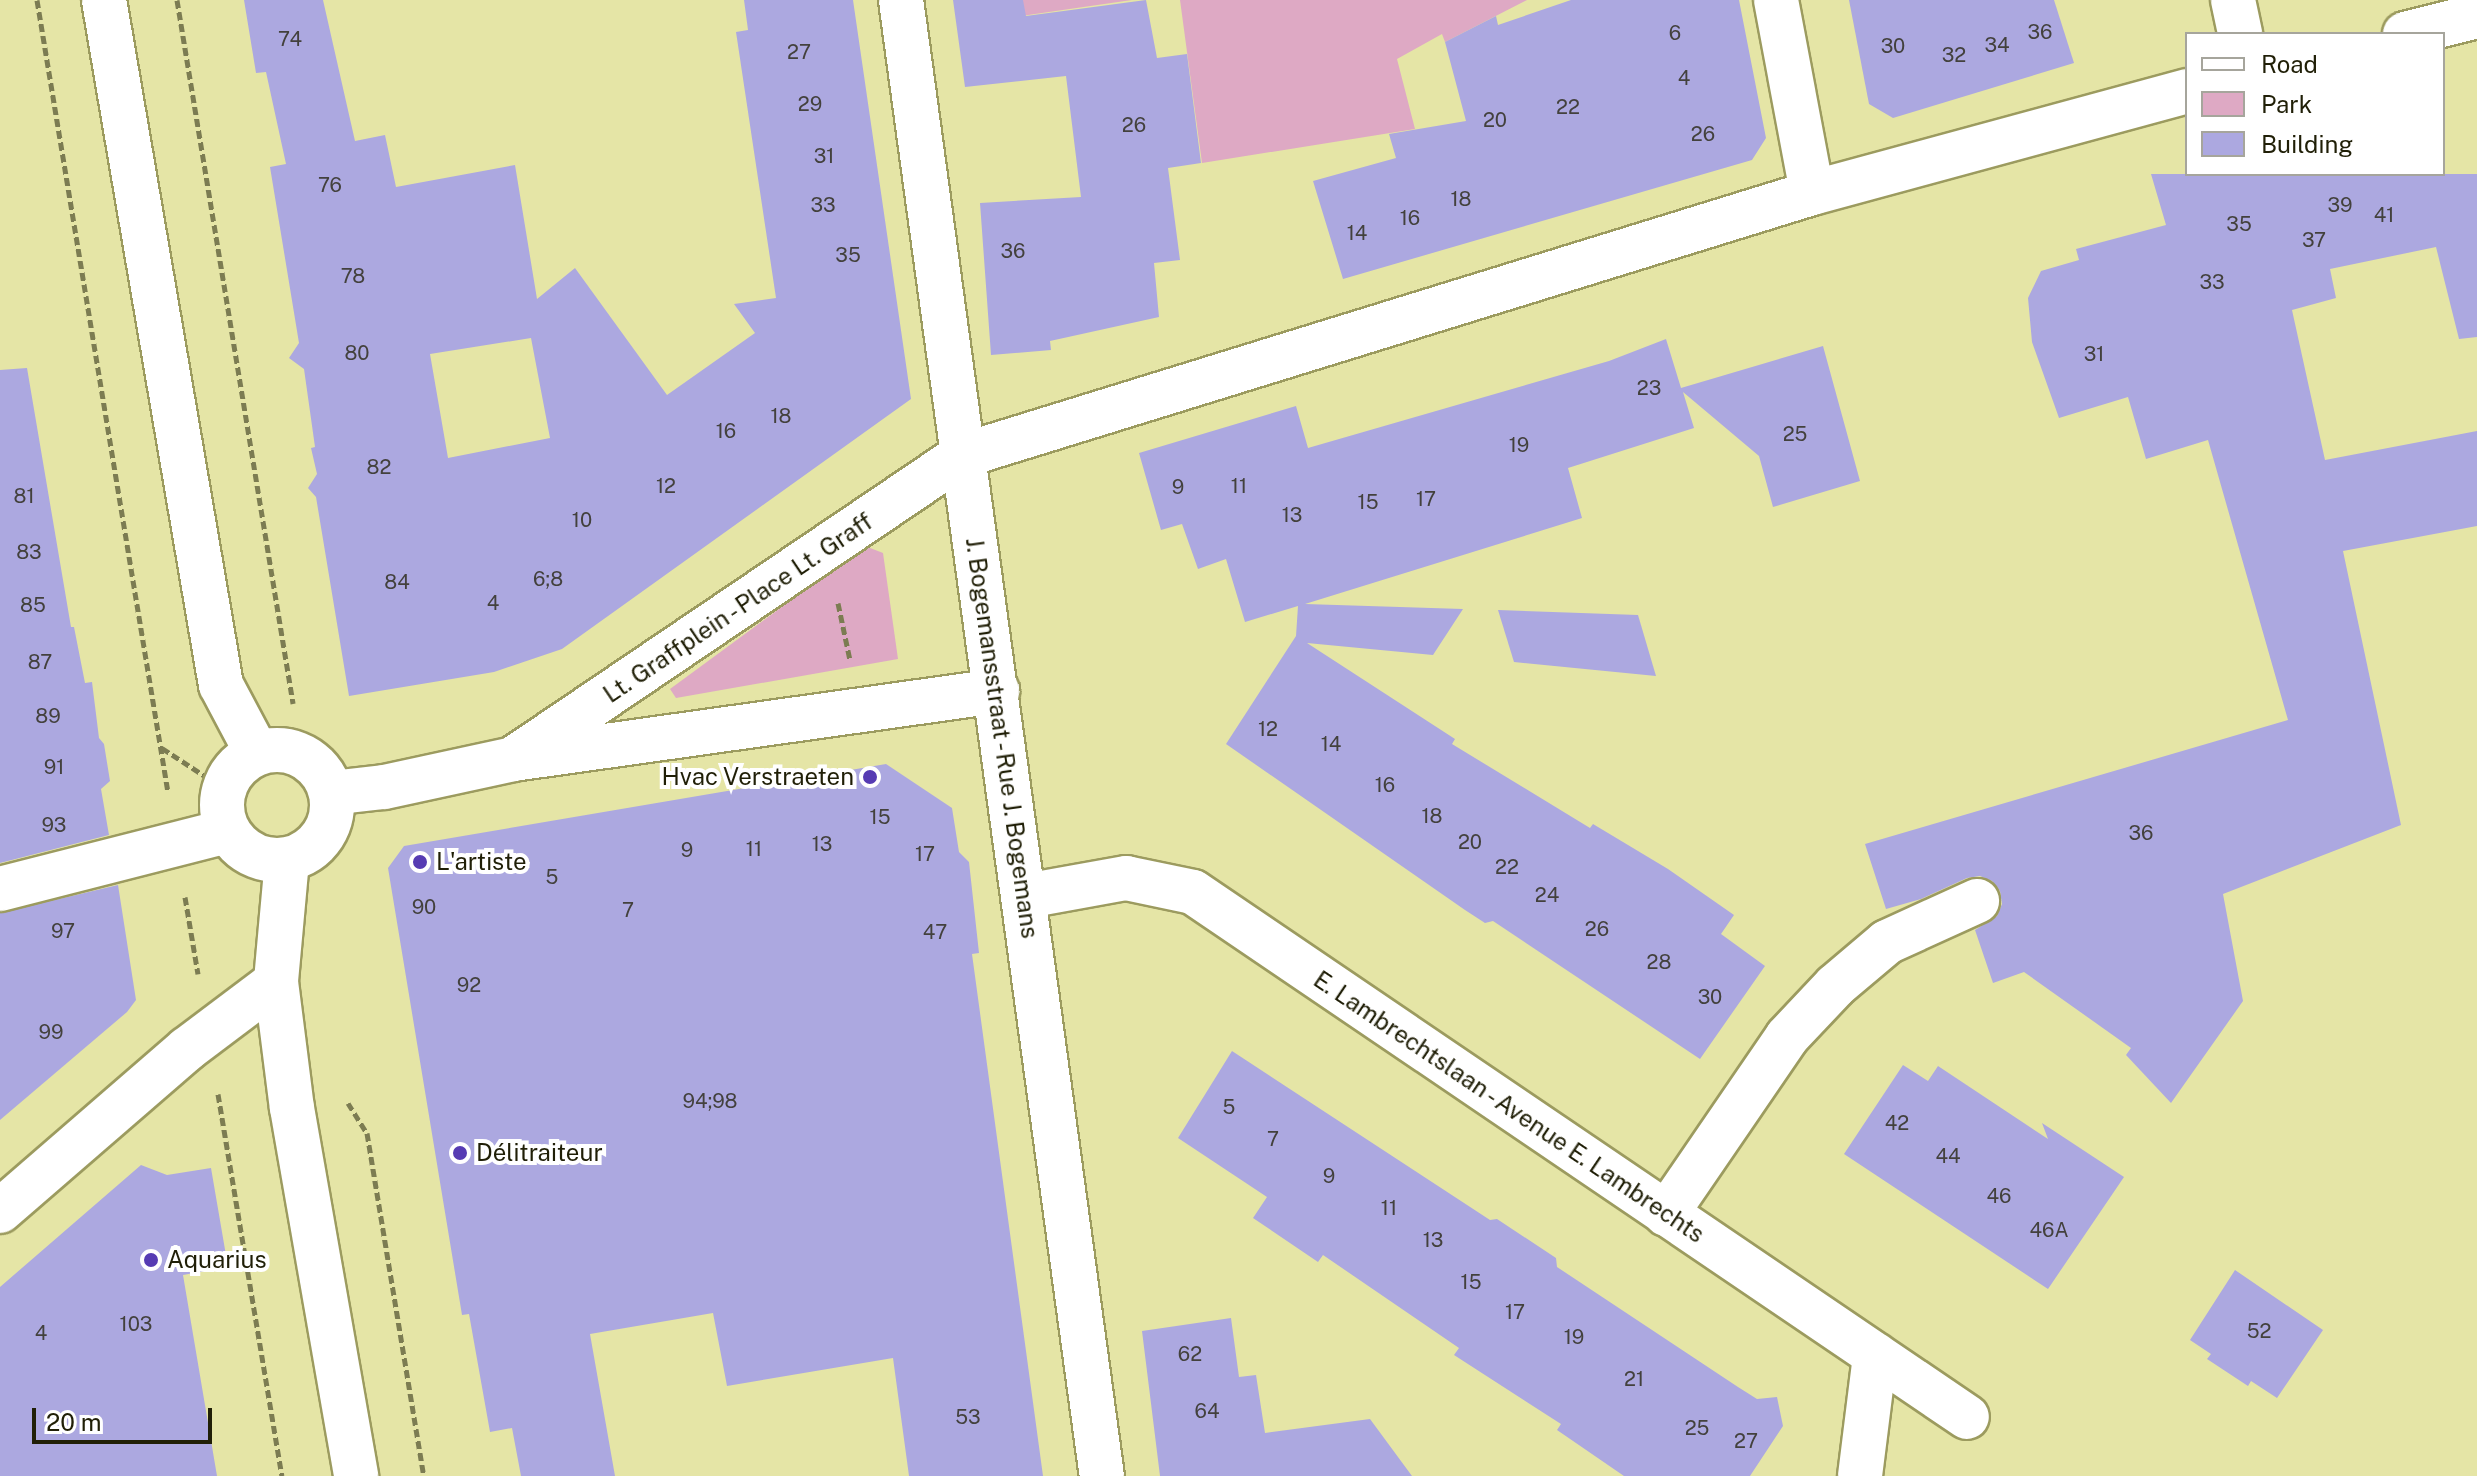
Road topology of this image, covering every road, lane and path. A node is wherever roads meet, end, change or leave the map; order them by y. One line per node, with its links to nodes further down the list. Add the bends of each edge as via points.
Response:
1 (37, 0): 16 (path)
2 (104, 0): 17 (street, via 221,685)
3 (177, 0): 17 (path, via 295,701)
4 (901, 0): 12 (street, J. Bogemansstraat - Rue J. Bogemans)
5 (1776, 0): 11 (street)
6 (2233, 0): 8 (street)
7 (2477, 16): 9 (street)
8 (2240, 32)
9 (2413, 32)
10 (2185, 92): 11 (street, Lt. Graffplein - Place Lt. Graff)
11 (1812, 193): 12 (street, Lt. Graffplein - Place Lt. Graff)
12 (961, 456): 13 (street, Lt. Graffplein - Place Lt. Graff); 14 (street, J. Bogemansstraat - Rue J. Bogemans)
13 (819, 555): 15 (path, via 833,576); 18 (street, Lt. Graffplein - Place Lt. Graff)
14 (997, 691): 15 (street, Lt. Graffplein - Place Lt. Graff); 24 (street, J. Bogemansstraat - Rue J. Bogemans)
15 (860, 711): 18 (street, Lt. Graffplein - Place Lt. Graff)
16 (162, 748): 20 (path); 21 (path)
17 (257, 753): 19 (street, via 291,751 309,758); 20 (street, via 240,763)
18 (513, 759): 19 (street, Lt. Graffplein - Place Lt. Graff)
19 (331, 793): 22 (street, via 328,827 311,849)
20 (225, 809): 21 (street); 22 (street, via 251,854)
21 (177, 844): 23 (street); 27 (path)
22 (287, 860): 26 (street)
23 (0, 889)
24 (1026, 896): 29 (street, E. Lambrechtslaan - Avenue E. Lambrechts, via 1126,878 1193,892); 34 (street, J. Bogemansstraat - Rue J. Bogemans)
25 (1977, 901): 29 (street, via 1887,942 1835,986 1787,1037)
26 (276, 982): 27 (street); 33 (street, via 292,1108)
27 (207, 1033): 28 (street); 32 (path)
28 (0, 1211)
29 (1666, 1214): 30 (street, E. Lambrechtslaan - Avenue E. Lambrechts)
30 (1875, 1355): 31 (street, E. Lambrechtslaan - Avenue E. Lambrechts); 35 (street)
31 (1967, 1417)
32 (282, 1476)
33 (356, 1476)
34 (1102, 1476)
35 (1860, 1476)

